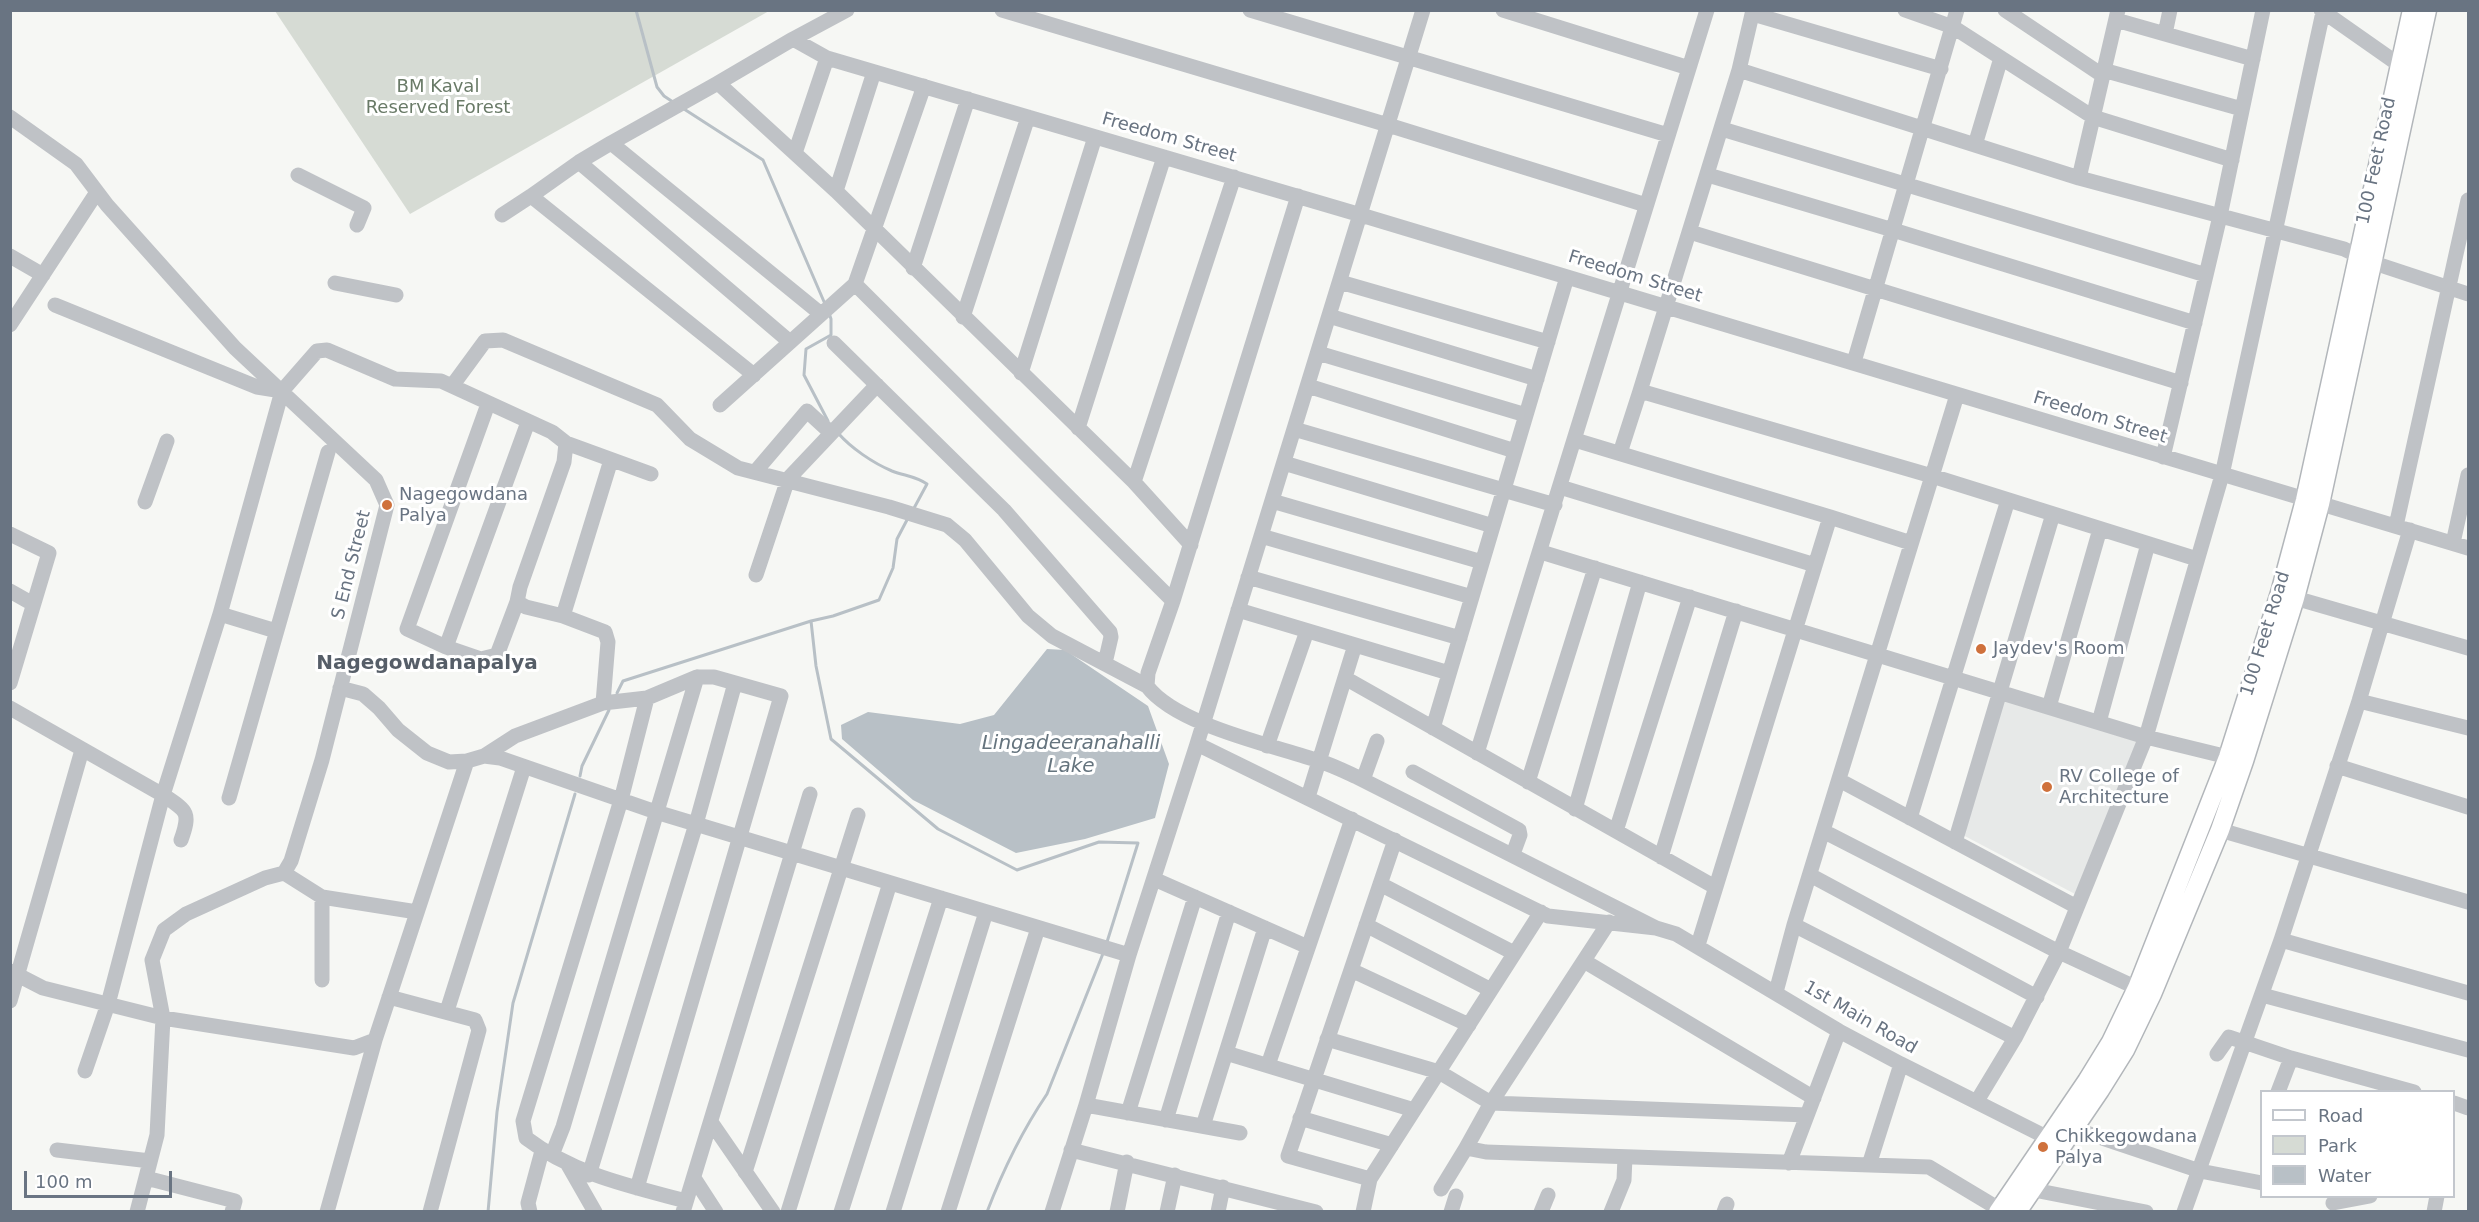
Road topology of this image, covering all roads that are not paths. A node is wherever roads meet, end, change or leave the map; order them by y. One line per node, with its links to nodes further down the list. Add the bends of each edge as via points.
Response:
1 (847, 10): 19 (street)
2 (1002, 10): 37 (street)
3 (1250, 10): 22 (street)
4 (1423, 10): 22 (street)
5 (1503, 10): 25 (street)
6 (1707, 10): 25 (street)
7 (1905, 10): 17 (street)
8 (1957, 10): 17 (street)
9 (2170, 10): 18 (street)
10 (2263, 10): 23 (street)
11 (2412, 10): 24 (main road, 100 Feet Road)
12 (2427, 10): 68 (main road, 100 Feet Road)
13 (2322, 11): 24 (street); 65 (street)
14 (1753, 12): 26 (street); 27 (street)
15 (2014, 13): 29 (street)
16 (2117, 15): 18 (street); 29 (street)
17 (1953, 27): 20 (street); 26 (street)
18 (2165, 34): 23 (street)
19 (793, 39): 21 (street, Freedom Street); 30 (street)
20 (2001, 57): 36 (street); 43 (street)
21 (827, 58): 28 (street, Freedom Street); 44 (street)
22 (1409, 58): 37 (street); 40 (street)
23 (2253, 59): 33 (street)
24 (2398, 64): 68 (main road, 100 Feet Road)
25 (1689, 68): 40 (street)
26 (1941, 69): 38 (street)
27 (1739, 70): 38 (street); 39 (street)
28 (874, 72): 31 (street, Freedom Street); 53 (street)
29 (2103, 73): 33 (street); 36 (street)
30 (718, 83): 42 (street); 44 (street)
31 (924, 86): 32 (street, Freedom Street); 63 (street)
32 (968, 99): 35 (street, Freedom Street); 69 (street)
33 (2242, 109): 46 (street)
34 (10, 117): 54 (street, S End Street, via 75,164)
35 (1028, 117): 41 (street, Freedom Street); 86 (street)
36 (2093, 117): 46 (street); 51 (street)
37 (1388, 125): 58 (street); 60 (street)
38 (1923, 128): 43 (street); 52 (street)
39 (1722, 129): 48 (street); 52 (street)
40 (1668, 135): 58 (street)
41 (1095, 136): 45 (street, Freedom Street); 93 (street)
42 (611, 143): 47 (street); 83 (street)
43 (1975, 145): 51 (street)
44 (795, 153): 53 (street)
45 (1164, 157): 50 (street, Freedom Street); 107 (street)
46 (2232, 160): 61 (street)
47 (579, 162): 55 (street); 88 (street)
48 (1708, 175): 64 (street); 66 (street)
49 (298, 176): 62 (street, via 364,208)
50 (1234, 177): 56 (street, Freedom Street); 125 (street)
51 (2079, 177): 61 (street)
52 (1907, 186): 64 (street); 71 (street)
53 (836, 191): 63 (street)
54 (97, 192): 70 (street); 100 (street, S End Street, via 235,348)
55 (531, 196): 59 (street); 94 (street)
56 (1298, 196): 60 (street, Freedom Street); 143 (street)
57 (2469, 200): 76 (street)
58 (1646, 205): 78 (street)
59 (502, 215)
60 (1361, 215): 72 (street, Freedom Street); 73 (street)
61 (2220, 216): 65 (street); 71 (street)
62 (357, 225)
63 (874, 230): 69 (street); 75 (street)
64 (1893, 230): 77 (street); 87 (street)
65 (2275, 231): 68 (street); 121 (street)
66 (1690, 232): 77 (street); 82 (street)
67 (10, 256): 70 (street)
68 (2364, 258): 76 (street); 131 (main road, 100 Feet Road)
69 (913, 268): 86 (street)
70 (43, 275): 85 (street)
71 (2206, 275): 87 (street)
72 (1567, 277): 78 (street, Freedom Street); 89 (street)
73 (1340, 282): 84 (street); 89 (street)
74 (335, 283): 80 (street)
75 (855, 284): 83 (street); 157 (street)
76 (2449, 288): 79 (street); 136 (street)
77 (1875, 289): 92 (street); 96 (street)
78 (1619, 292): 82 (street, Freedom Street); 110 (street)
79 (2469, 294)
80 (396, 295)
81 (54, 305): 100 (street, via 257,387)
82 (1665, 306): 92 (street, Freedom Street); 101 (street)
83 (821, 314): 88 (street)
84 (1329, 316): 91 (street); 95 (street)
85 (13, 317)
86 (963, 317): 93 (street)
87 (2195, 323): 96 (street)
88 (790, 342): 94 (street)
89 (1548, 342): 95 (street)
90 (834, 343): 97 (street)
91 (1318, 353): 99 (street); 105 (street)
92 (1854, 362): 102 (street, Freedom Street)
93 (1021, 373): 107 (street)
94 (754, 375): 104 (street)
95 (1537, 379): 105 (street)
96 (2181, 383): 116 (street)
97 (877, 385): 109 (street); 174 (street, via 1004,510 1110,632)
98 (452, 386): 100 (street, via 441,381 395,380 321,350); 103 (street); 119 (street, via 485,341 503,340 657,405 690,439 738,468)
99 (1308, 386): 108 (street); 113 (street)
100 (282, 391): 162 (street); 182 (street, S End Street, via 376,480 387,505)
101 (1640, 391): 115 (street); 123 (street)
102 (1957, 395): 116 (street, Freedom Street); 123 (street)
103 (488, 404): 106 (street); 170 (street, via 407,629)
104 (720, 405)
105 (1526, 415): 113 (street)
106 (528, 422): 112 (street); 170 (street)
107 (1078, 428): 125 (street)
108 (1294, 429): 118 (street); 127 (street)
109 (831, 434): 119 (street, via 807,411); 124 (street)
110 (1575, 440): 115 (street); 126 (street)
111 (167, 441): 130 (street)
112 (566, 443): 117 (street); 158 (street, via 564,462)
113 (1515, 451): 127 (street)
114 (328, 452): 166 (street)
115 (1620, 453): 134 (street)
116 (2163, 457): 121 (street, Freedom Street)
117 (611, 460): 120 (street); 163 (street)
118 (1284, 463): 129 (street); 135 (street)
119 (755, 472): 124 (street)
120 (651, 474)
121 (2222, 475): 131 (street, Freedom Street); 146 (street)
122 (2469, 476): 141 (street)
123 (1932, 477): 128 (street); 140 (street)
124 (788, 479): 150 (street); 174 (street, via 947,525 965,540 1042,629)
125 (1134, 482): 143 (street)
126 (1560, 488): 132 (street); 148 (street)
127 (1503, 491): 132 (street); 135 (street)
128 (2008, 500): 133 (street); 178 (street)
129 (1272, 501): 139 (street); 147 (street)
130 (145, 502)
131 (2312, 502): 136 (street, Freedom Street); 156 (main road, 100 Feet Road); 200 (main road, 100 Feet Road)
132 (1555, 505): 145 (street)
133 (2053, 514): 137 (street); 183 (street)
134 (1830, 518): 140 (street); 148 (street)
135 (1493, 526): 147 (street)
136 (2403, 528): 141 (street, Freedom Street); 164 (street)
137 (2100, 529): 142 (street); 187 (street)
138 (10, 534): 159 (street, via 49,554)
139 (1261, 536): 151 (street); 154 (street)
140 (1911, 543): 173 (street)
141 (2453, 543): 144 (street, Freedom Street)
142 (2148, 544): 146 (street); 189 (street)
143 (1191, 545): 157 (street)
144 (2469, 548)
145 (1541, 552): 149 (street); 198 (street)
146 (2197, 560): 193 (street)
147 (1482, 562): 154 (street)
148 (1815, 565): 165 (street)
149 (1595, 568): 152 (street); 208 (street)
150 (756, 575)
151 (1248, 577): 160 (street); 168 (street)
152 (1640, 582): 155 (street); 215 (street)
153 (10, 591): 159 (street)
154 (1472, 597): 168 (street)
155 (1690, 597): 161 (street); 222 (street)
156 (2295, 598): 164 (street); 221 (main road, 100 Feet Road)
157 (1173, 601): 181 (street)
158 (518, 602): 163 (street); 170 (street, via 497,655 481,659)
159 (33, 604): 172 (street)
160 (1238, 610): 167 (street); 190 (street)
161 (1736, 611): 165 (street); 231 (street)
162 (220, 614): 166 (street); 210 (street)
163 (562, 616): 186 (street, via 605,632 608,642)
164 (2383, 623): 171 (street); 185 (street)
165 (1795, 629): 173 (street); 238 (street)
166 (276, 631): 212 (street)
167 (1307, 631): 169 (street); 196 (street)
168 (1460, 638): 175 (street)
169 (1355, 645): 175 (street); 177 (street)
170 (446, 647)
171 (2469, 648)
172 (15, 652): 179 (street)
173 (1877, 654): 178 (street); 207 (street)
174 (1105, 663): 181 (street)
175 (1449, 674): 191 (street)
176 (697, 677): 180 (street); 184 (street); 216 (street)
177 (1345, 678): 191 (street); 202 (street)
178 (1953, 678): 183 (street); 218 (street)
179 (10, 683)
180 (735, 683): 220 (street); 224 (street, via 781,696)
181 (1147, 686): 190 (street, via 1155,697)
182 (340, 688): 201 (street, via 363,694 427,753 449,762); 233 (street, S End Street, via 322,760)
183 (2001, 693): 187 (street); 227 (street)
184 (647, 698): 186 (street); 213 (street)
185 (2359, 701): 192 (street); 203 (street)
186 (603, 703): 199 (street, via 515,736)
187 (2049, 707): 189 (street)
188 (10, 708): 197 (street)
189 (2099, 722): 193 (street)
190 (1203, 723): 195 (street); 196 (street)
191 (1433, 728): 198 (street)
192 (2469, 728)
193 (2145, 737): 200 (street); 243 (street)
194 (1377, 741): 206 (street)
195 (1197, 744): 211 (street); 235 (street)
196 (1267, 746): 202 (street)
197 (82, 750): 210 (street); 262 (street)
198 (1477, 753): 208 (street)
199 (484, 756): 201 (street); 204 (street)
200 (2228, 757): 264 (main road, 100 Feet Road)
201 (467, 761): 244 (street)
202 (1319, 761): 206 (street); 211 (street)
203 (2337, 766): 214 (street); 230 (street)
204 (524, 767): 213 (street); 273 (street)
205 (1413, 772): 229 (street, via 1519,830)
206 (1363, 780): 229 (street)
207 (1839, 780): 218 (street); 223 (street)
208 (1528, 782): 215 (street)
209 (810, 794): 228 (street)
210 (163, 795): 225 (street, via 184,809 187,816); 272 (street)
211 (1308, 797): 219 (street)
212 (229, 798)
213 (621, 800): 216 (street); 309 (street, via 523,1121 526,1138)
214 (2469, 807)
215 (1575, 808): 222 (street)
216 (656, 812): 220 (street); 309 (street, via 563,1127)
217 (858, 815): 232 (street)
218 (1910, 818): 227 (street)
219 (1352, 819): 226 (street); 256 (street)
220 (696, 824): 224 (street); 318 (street)
221 (2220, 830): 230 (street); 304 (main road, 100 Feet Road, via 2129,1040 2100,1090)
222 (1616, 831): 231 (street)
223 (1823, 831): 234 (street); 257 (street)
224 (740, 838): 228 (street); 325 (street)
225 (181, 840)
226 (1395, 840): 237 (street); 247 (street)
227 (1955, 842): 243 (street)
228 (793, 854): 232 (street); 301 (street)
229 (1513, 854): 253 (street)
230 (2308, 855): 242 (street); 254 (street)
231 (1661, 857): 238 (street)
232 (843, 869): 236 (street); 317 (street)
233 (284, 873): 239 (street); 274 (street, via 186,914 164,930 152,960)
234 (1810, 875): 250 (street); 270 (street)
235 (1154, 879): 240 (street); 259 (street)
236 (890, 883): 241 (street); 343 (street)
237 (1380, 885): 249 (street); 258 (street)
238 (1715, 887): 255 (street)
239 (322, 897): 244 (street); 263 (street)
240 (1195, 897): 246 (street); 297 (street)
241 (941, 898): 245 (street); 344 (street)
242 (2469, 902)
243 (2077, 907): 257 (street)
244 (417, 912): 269 (street)
245 (986, 912): 251 (street); 345 (street)
246 (1229, 912): 252 (street); 300 (street)
247 (1541, 912): 248 (street); 258 (street)
248 (1609, 922): 253 (street); 260 (street)
249 (1366, 925): 261 (street); 265 (street)
250 (1794, 925): 266 (street); 277 (street)
251 (1038, 928): 259 (street); 346 (street)
252 (1265, 928): 256 (street); 282 (street)
253 (1656, 928): 255 (street, 1st Main Road)
254 (2281, 940): 267 (street); 268 (street)
255 (1698, 945): 266 (street, 1st Main Road)
256 (1308, 947): 286 (street)
257 (2059, 952): 264 (street); 270 (street)
258 (1515, 953): 265 (street)
259 (1129, 955): 295 (street)
260 (1584, 961): 292 (street); 294 (street)
261 (1351, 970): 275 (street); 278 (street)
262 (14, 973): 271 (street); 272 (street, via 43,988)
263 (322, 980)
264 (2138, 988): 304 (main road, 100 Feet Road)
265 (1491, 990): 275 (street)
266 (1776, 992): 276 (street, 1st Main Road)
267 (2469, 993)
268 (2262, 995): 280 (street); 281 (street)
269 (389, 997): 273 (street); 279 (street)
270 (2037, 997): 277 (street)
271 (10, 1001)
272 (108, 1004): 274 (street); 287 (street)
273 (447, 1011): 338 (street, via 474,1020 479,1029)
274 (163, 1018): 279 (street, via 354,1048); 311 (street, via 157,1135)
275 (1469, 1025): 288 (street)
276 (1839, 1031): 285 (street, 1st Main Road); 292 (street)
277 (2015, 1038): 293 (street)
278 (1327, 1039): 288 (street); 289 (street)
279 (375, 1040): 337 (street)
280 (2245, 1044): 283 (street, via 2229,1037); 284 (street); 316 (street)
281 (2469, 1050)
282 (1226, 1053): 286 (street); 302 (street)
283 (2217, 1054)
284 (2291, 1059): 290 (street); 291 (street)
285 (1901, 1064): 293 (street, 1st Main Road); 315 (street)
286 (1268, 1065): 289 (street)
287 (85, 1071)
288 (1439, 1072): 294 (street); 296 (street)
289 (1313, 1081): 296 (street); 299 (street)
290 (2279, 1090)
291 (2407, 1090)
292 (1814, 1098): 298 (street)
293 (1977, 1101): 304 (street, 1st Main Road)
294 (1491, 1103): 298 (street); 306 (street)
295 (1086, 1106): 297 (street); 308 (street)
296 (1414, 1110): 305 (street)
297 (1128, 1113): 300 (street)
298 (1807, 1115): 314 (street)
299 (1300, 1118): 305 (street); 322 (street, via 1288,1156)
300 (1166, 1120): 302 (street)
301 (711, 1122): 317 (street); 321 (street)
302 (1203, 1126): 303 (street)
303 (1240, 1133)
304 (2060, 1133): 316 (street, 1st Main Road); 327 (main road, 100 Feet Road); 334 (main road, 100 Feet Road)
305 (1392, 1145): 322 (street)
306 (1466, 1148): 310 (street); 326 (street)
307 (57, 1150): 311 (street)
308 (1071, 1150): 312 (street); 347 (street)
309 (547, 1153): 313 (street); 339 (street, via 528,1203)
310 (1625, 1157): 314 (street); 355 (street, via 1624,1180)
311 (150, 1161): 320 (street)
312 (1127, 1162): 319 (street); 348 (street)
313 (567, 1163): 318 (street); 340 (street)
314 (1789, 1163): 315 (street)
315 (1869, 1165): 334 (street, via 1929,1167)
316 (2200, 1171): 323 (street, 1st Main Road); 357 (street)
317 (746, 1172): 342 (street)
318 (589, 1175): 325 (street)
319 (1175, 1175): 324 (street); 349 (street)
320 (146, 1178): 335 (street); 336 (street, via 235,1201)
321 (694, 1178): 333 (street); 341 (street)
322 (1370, 1179): 352 (street)
323 (2260, 1183)
324 (1223, 1187): 332 (street); 350 (street)
325 (637, 1188): 333 (street)
326 (1441, 1189)
327 (2034, 1190): 334 (main road, 100 Feet Road); 356 (street)
328 (1548, 1195): 354 (street)
329 (1456, 1196): 353 (street)
330 (2364, 1198): 331 (street)
331 (2331, 1204)
332 (1268, 1205): 351 (street)
333 (685, 1206)
334 (2005, 1211)
335 (137, 1212)
336 (232, 1212)
337 (327, 1212)
338 (430, 1212)
339 (530, 1212)
340 (595, 1212)
341 (716, 1212)
342 (773, 1212)
343 (788, 1212)
344 (841, 1212)
345 (893, 1212)
346 (948, 1212)
347 (1052, 1212)
348 (1117, 1212)
349 (1167, 1212)
350 (1218, 1212)
351 (1316, 1212)
352 (1363, 1212)
353 (1451, 1212)
354 (1541, 1212)
355 (1611, 1212)
356 (2146, 1212)
357 (2184, 1212)

